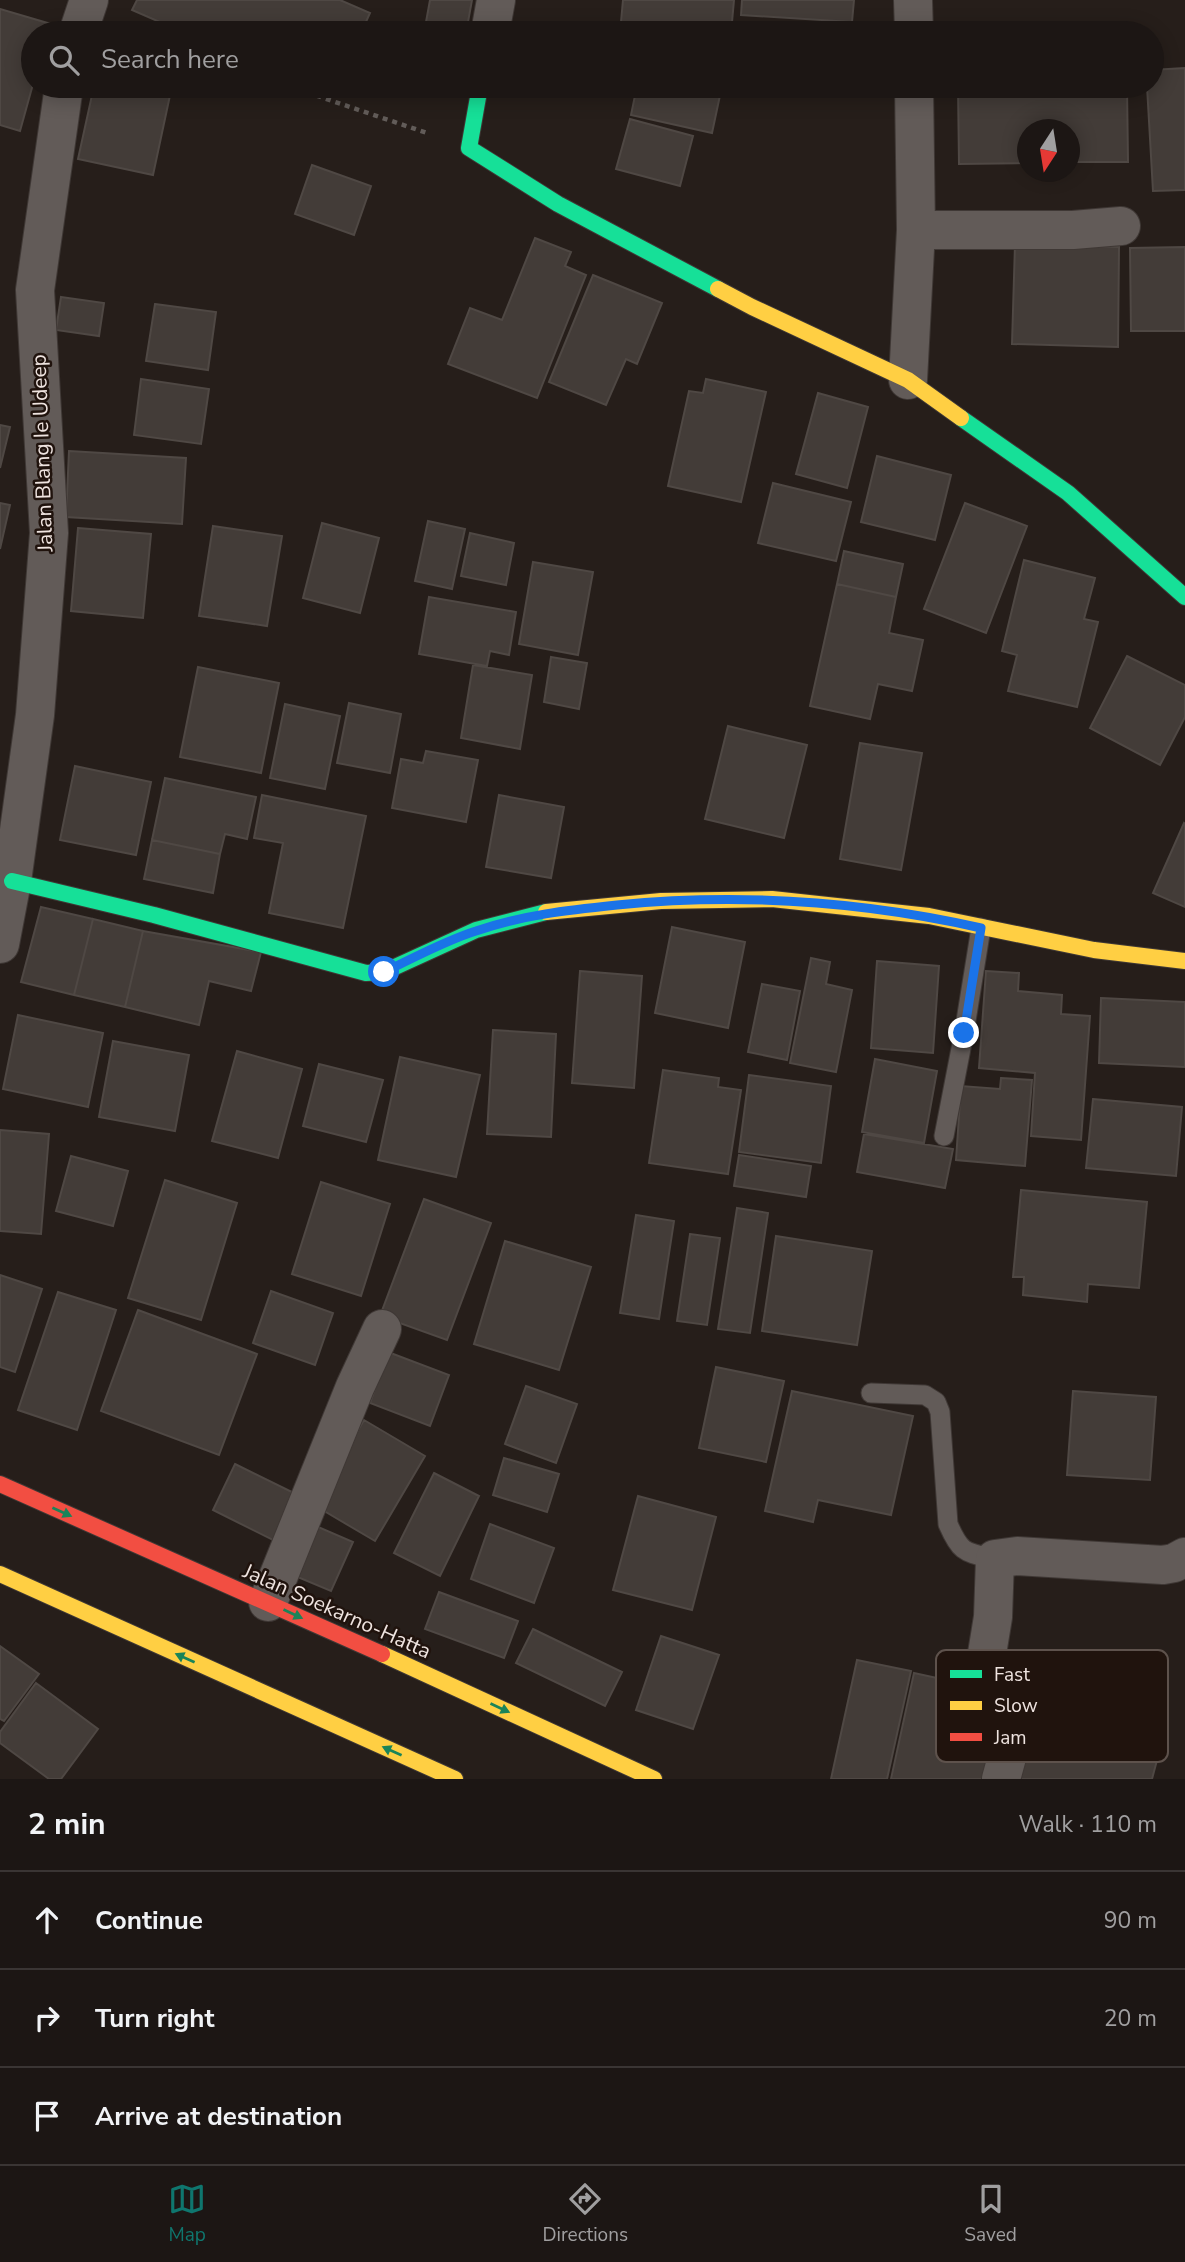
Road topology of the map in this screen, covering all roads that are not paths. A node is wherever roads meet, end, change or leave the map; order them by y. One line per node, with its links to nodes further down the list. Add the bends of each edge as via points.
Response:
1 (89, 0): 4 (street)
2 (496, 0): 5 (street)
3 (913, 0): 6 (street)
4 (82, 21)
5 (492, 21)
6 (914, 21)
7 (62, 98): 14 (street, Jalan Blang Ie Udeep, via 35,290 49,533 35,715)
8 (478, 98): 12 (main road, via 469,148 558,204 728,294)
9 (914, 98): 11 (street)
10 (1121, 226): 11 (street)
11 (916, 230): 12 (street)
12 (908, 380): 13 (main road, via 1068,493)
13 (1185, 597)
14 (12, 787): 15 (street, Jalan Blang Ie Udeep)
15 (12, 881): 16 (main road, via 366,973 384,972 476,930 550,911 661,901 772,899 929,916); 17 (street, Jalan Blang Ie Udeep)
16 (981, 928): 18 (main road, via 1094,950); 19 (lane)
17 (0, 944)
18 (1185, 961)
19 (944, 1136)
20 (382, 1329): 26 (street)
21 (871, 1392): 24 (lane, via 925,1395 936,1402 948,1524 963,1551)
22 (0, 1484): 26 (main road, Jalan Soekarno-Hatta, one-way to 26)
23 (1185, 1557): 24 (street, via 1163,1565 1017,1556)
24 (995, 1559): 27 (street)
25 (0, 1574): 29 (main road, one-way to 25)
26 (268, 1602): 30 (main road, Jalan Soekarno-Hatta, one-way to 30)
27 (988, 1650)
28 (1006, 1762): 31 (street)
29 (455, 1779)
30 (654, 1779)
31 (1001, 1779)

